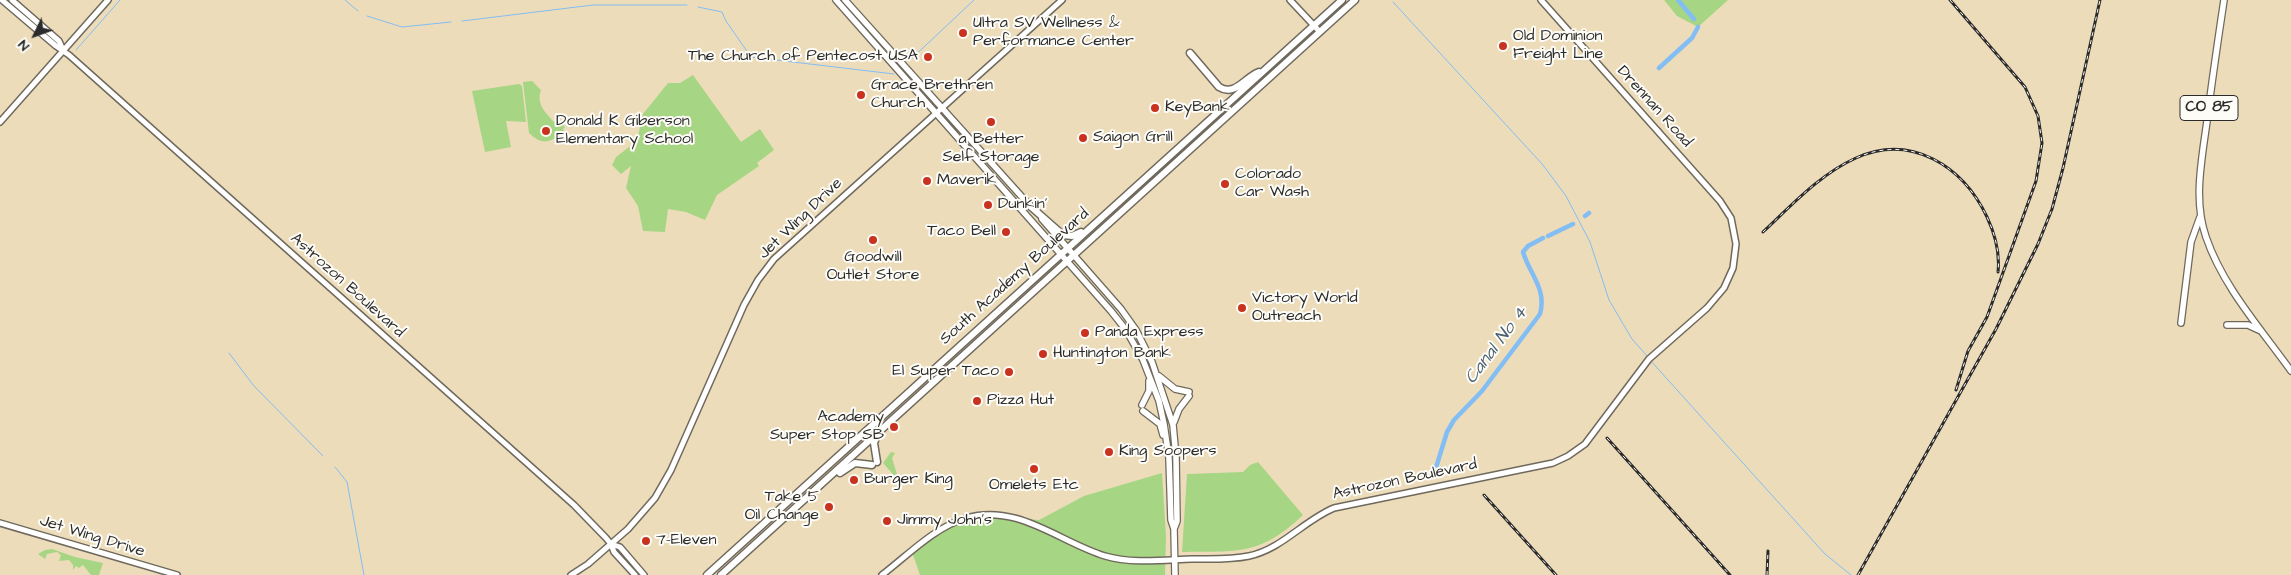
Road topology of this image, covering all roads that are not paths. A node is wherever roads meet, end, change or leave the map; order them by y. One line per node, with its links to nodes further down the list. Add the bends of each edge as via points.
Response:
1 (2, 0): 14 (main road, Astrozon Boulevard)
2 (12, 0): 14 (main road, Astrozon Boulevard, via 59,41)
3 (108, 0): 14 (main road)
4 (836, 0): 18 (main road)
5 (845, 0): 17 (main road)
6 (1062, 0): 17 (main road, Jet Wing Drive)
7 (1290, 0): 12 (main road)
8 (1342, 0): 12 (highway, South Academy Boulevard)
9 (1356, 0): 13 (highway, South Academy Boulevard)
10 (1541, 0): 22 (main road, Drennan Road)
11 (2224, 0): 23 (main road, CO 85, via 2202,156)
12 (1314, 26): 13 (main road); 16 (highway, South Academy Boulevard)
13 (1320, 32): 26 (highway, South Academy Boulevard)
14 (64, 50): 19 (main road); 40 (main road, Astrozon Boulevard, via 575,506)
15 (1190, 53): 16 (highway, via 1219,87 1226,90 1233,90)
16 (1262, 71): 20 (highway, South Academy Boulevard)
17 (942, 107): 18 (main road, Jet Wing Drive); 21 (main road)
18 (936, 112): 25 (main road); 40 (main road, Jet Wing Drive, via 786,247 767,269 744,305 663,486 642,515)
19 (0, 122)
20 (1115, 204): 21 (highway, via 1072,236 1059,232); 24 (highway, South Academy Boulevard)
21 (1029, 205): 24 (main road)
22 (1727, 209): 41 (main road, Astrozon Boulevard, via 1736,244 1733,268 1727,282 1714,300 1655,353 1591,437 1562,460 1342,505 1322,513 1283,542 1256,554)
23 (2200, 217): 28 (main road, via 2192,242); 30 (main road, CO 85, via 2213,254)
24 (1067, 248): 25 (highway, South Academy Boulevard); 26 (main road)
25 (1062, 254): 27 (main road); 46 (highway, South Academy Boulevard)
26 (1074, 256): 27 (highway, South Academy Boulevard); 33 (main road, via 1131,323)
27 (1068, 261): 31 (main road, via 1119,320); 35 (highway, South Academy Boulevard)
28 (2181, 324)
29 (2227, 325): 30 (main road, via 2248,325)
30 (2264, 333): 32 (main road, CO 85)
31 (1143, 360): 36 (main road, via 1159,401); 36 (main road, via 1150,387 1142,408 1160,424)
32 (2291, 372)
33 (1157, 374): 34 (main road); 34 (main road, via 1175,389 1189,394)
34 (1173, 424): 39 (main road, via 1177,521)
35 (878, 432): 37 (highway, South Academy Boulevard); 37 (highway, via 874,443 875,463 851,464)
36 (1168, 444): 39 (main road)
37 (816, 490): 47 (highway, South Academy Boulevard)
38 (0, 523): 42 (main road, Jet Wing Drive)
39 (1174, 529): 41 (main road)
40 (612, 544): 43 (main road, Jet Wing Drive); 44 (main road, Astrozon Boulevard, via 614,552); 45 (main road, Astrozon Boulevard, via 620,547)
41 (1174, 559): 48 (main road, Astrozon Boulevard, via 1106,556 1021,519 990,514 964,518 948,525); 49 (main road)
42 (177, 575)
43 (571, 575)
44 (635, 575)
45 (644, 575)
46 (707, 575)
47 (721, 575)
48 (882, 575)
49 (1175, 575)

